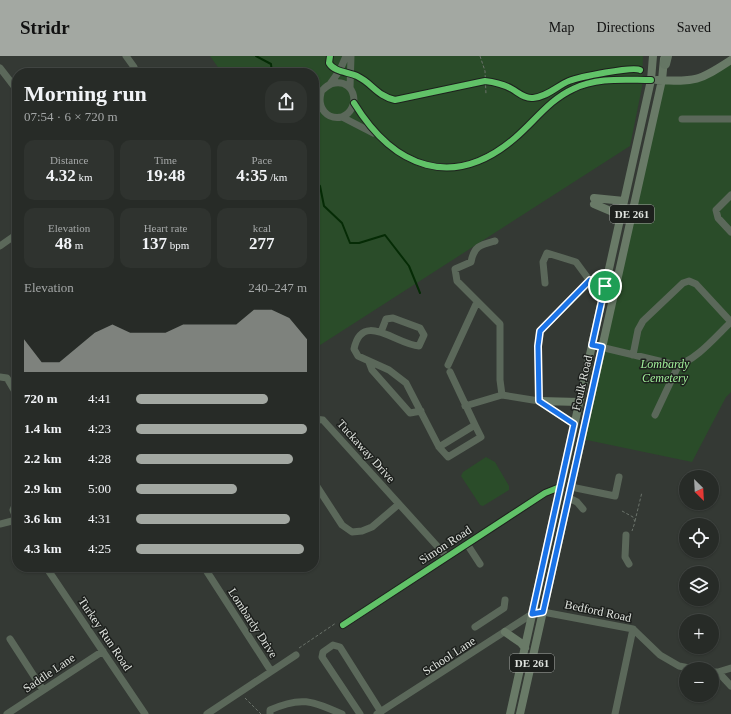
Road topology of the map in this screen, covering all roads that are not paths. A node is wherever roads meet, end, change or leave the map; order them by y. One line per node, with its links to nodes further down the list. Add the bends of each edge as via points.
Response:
1 (126, 56): 7 (street)
2 (346, 56): 12 (street)
3 (351, 56): 13 (street)
4 (653, 56): 9 (main road, Foulk Road / DE 261)
5 (665, 59): 10 (main road, Foulk Road / DE 261)
6 (731, 60): 10 (main road, via 709,75 696,80)
7 (134, 67)
8 (0, 68): 11 (street)
9 (650, 80): 10 (main road); 21 (street, via 604,80 572,89 552,101 498,151 487,158 468,164 432,166 413,160 391,148); 23 (main road, Foulk Road / DE 261)
10 (662, 80): 36 (main road, Foulk Road / DE 261)
11 (12, 84)
12 (330, 84): 13 (street, via 340,83); 14 (street)
13 (350, 88): 15 (street, via 354,94)
14 (321, 93): 17 (street, via 320,102)
15 (354, 103): 18 (street, via 351,110); 21 (street)
16 (319, 111): 17 (street)
17 (324, 112): 18 (street, via 333,117)
18 (342, 116): 21 (street)
19 (682, 119): 20 (street)
20 (731, 119)
21 (377, 135)
22 (731, 195): 25 (street, via 716,210 718,218)
23 (624, 201): 24 (main road, Foulk Road / DE 261); 24 (main road, via 594,201)
24 (620, 215): 31 (main road, Foulk Road / DE 261)
25 (731, 232)
26 (12, 238): 28 (street)
27 (495, 242): 32 (street, via 482,245 473,252 471,262 455,269 457,281)
28 (0, 246)
29 (590, 280): 30 (street, via 576,262 547,253 543,262); 31 (main road); 43 (street, via 540,331)
30 (545, 283)
31 (605, 286): 35 (main road, Foulk Road / DE 261)
32 (477, 302): 42 (street, via 500,324); 45 (street, via 449,368)
33 (731, 322): 37 (street, via 696,284 688,281 643,321 638,330); 39 (street, via 690,360)
34 (381, 332): 34 (street, via 419,346 424,335 420,328 393,318 386,319); 38 (street, via 368,330 355,340 354,349 358,356)
35 (592, 345): 36 (street); 44 (main road, Foulk Road / DE 261)
36 (602, 347): 37 (street); 54 (main road, Foulk Road / DE 261)
37 (633, 355): 39 (street)
38 (369, 362): 46 (street, via 389,370 406,383); 46 (street, via 372,370 410,413)
39 (679, 364): 47 (street)
40 (0, 377): 41 (street, via 7,378)
41 (12, 386)
42 (502, 394): 43 (street); 45 (street)
43 (539, 401): 44 (main road); 49 (main road)
44 (579, 402): 49 (main road, Foulk Road / DE 261)
45 (465, 406): 50 (street)
46 (421, 411): 51 (street)
47 (655, 415)
48 (319, 420): 57 (street, Tuckaway Drive, via 323,420)
49 (574, 424): 53 (main road, Foulk Road / DE 261)
50 (475, 425): 51 (street); 51 (street, via 481,437 448,457)
51 (438, 447)
52 (619, 478): 54 (street, via 615,496)
53 (560, 487): 62 (street, Simon Road, via 545,493); 70 (main road, Foulk Road / DE 261)
54 (571, 487): 56 (main road, Foulk Road / DE 261)
55 (319, 490): 57 (street, via 342,525 352,532 372,527)
56 (568, 498): 58 (street, via 577,502); 69 (main road, Foulk Road / DE 261)
57 (399, 504): 63 (street, Tuckaway Drive)
58 (583, 509)
59 (12, 522): 60 (street)
60 (0, 524)
61 (626, 535): 65 (street, via 625,557)
62 (467, 544): 63 (street, Simon Road); 64 (street)
63 (446, 557): 71 (street, Simon Road)
64 (480, 564)
65 (630, 564)
66 (49, 572): 77 (street, Turkey Run Road)
67 (207, 572): 81 (street, Lombardy Drive)
68 (505, 600): 72 (street, via 504,608)
69 (543, 612): 70 (street, Bedford Road); 73 (street, Bedford Road); 94 (main road, Foulk Road / DE 261)
70 (532, 614): 74 (street, School Lane); 76 (main road, Foulk Road / DE 261)
71 (339, 624)
72 (475, 627)
73 (633, 629): 79 (street, Bedford Road, via 660,655); 95 (street)
74 (505, 632): 76 (main road); 86 (street, School Lane)
75 (10, 639): 85 (street)
76 (524, 648): 93 (main road, Foulk Road / DE 261)
77 (103, 651): 85 (street, Saddle Lane); 88 (street, Turkey Run Road)
78 (296, 655): 81 (street)
79 (679, 666)
80 (731, 668): 82 (street)
81 (271, 671): 89 (street)
82 (719, 671)
83 (719, 676): 84 (street)
84 (731, 686)
85 (43, 690): 87 (street, Saddle Lane)
86 (379, 713): 92 (street, via 344,652 338,645 333,645 323,652 322,657)
87 (7, 714)
88 (145, 714)
89 (207, 714)
90 (270, 714): 91 (street, via 270,710 288,702 314,702)
91 (342, 714)
92 (360, 714)
93 (510, 714)
94 (520, 714)
95 (615, 714)

